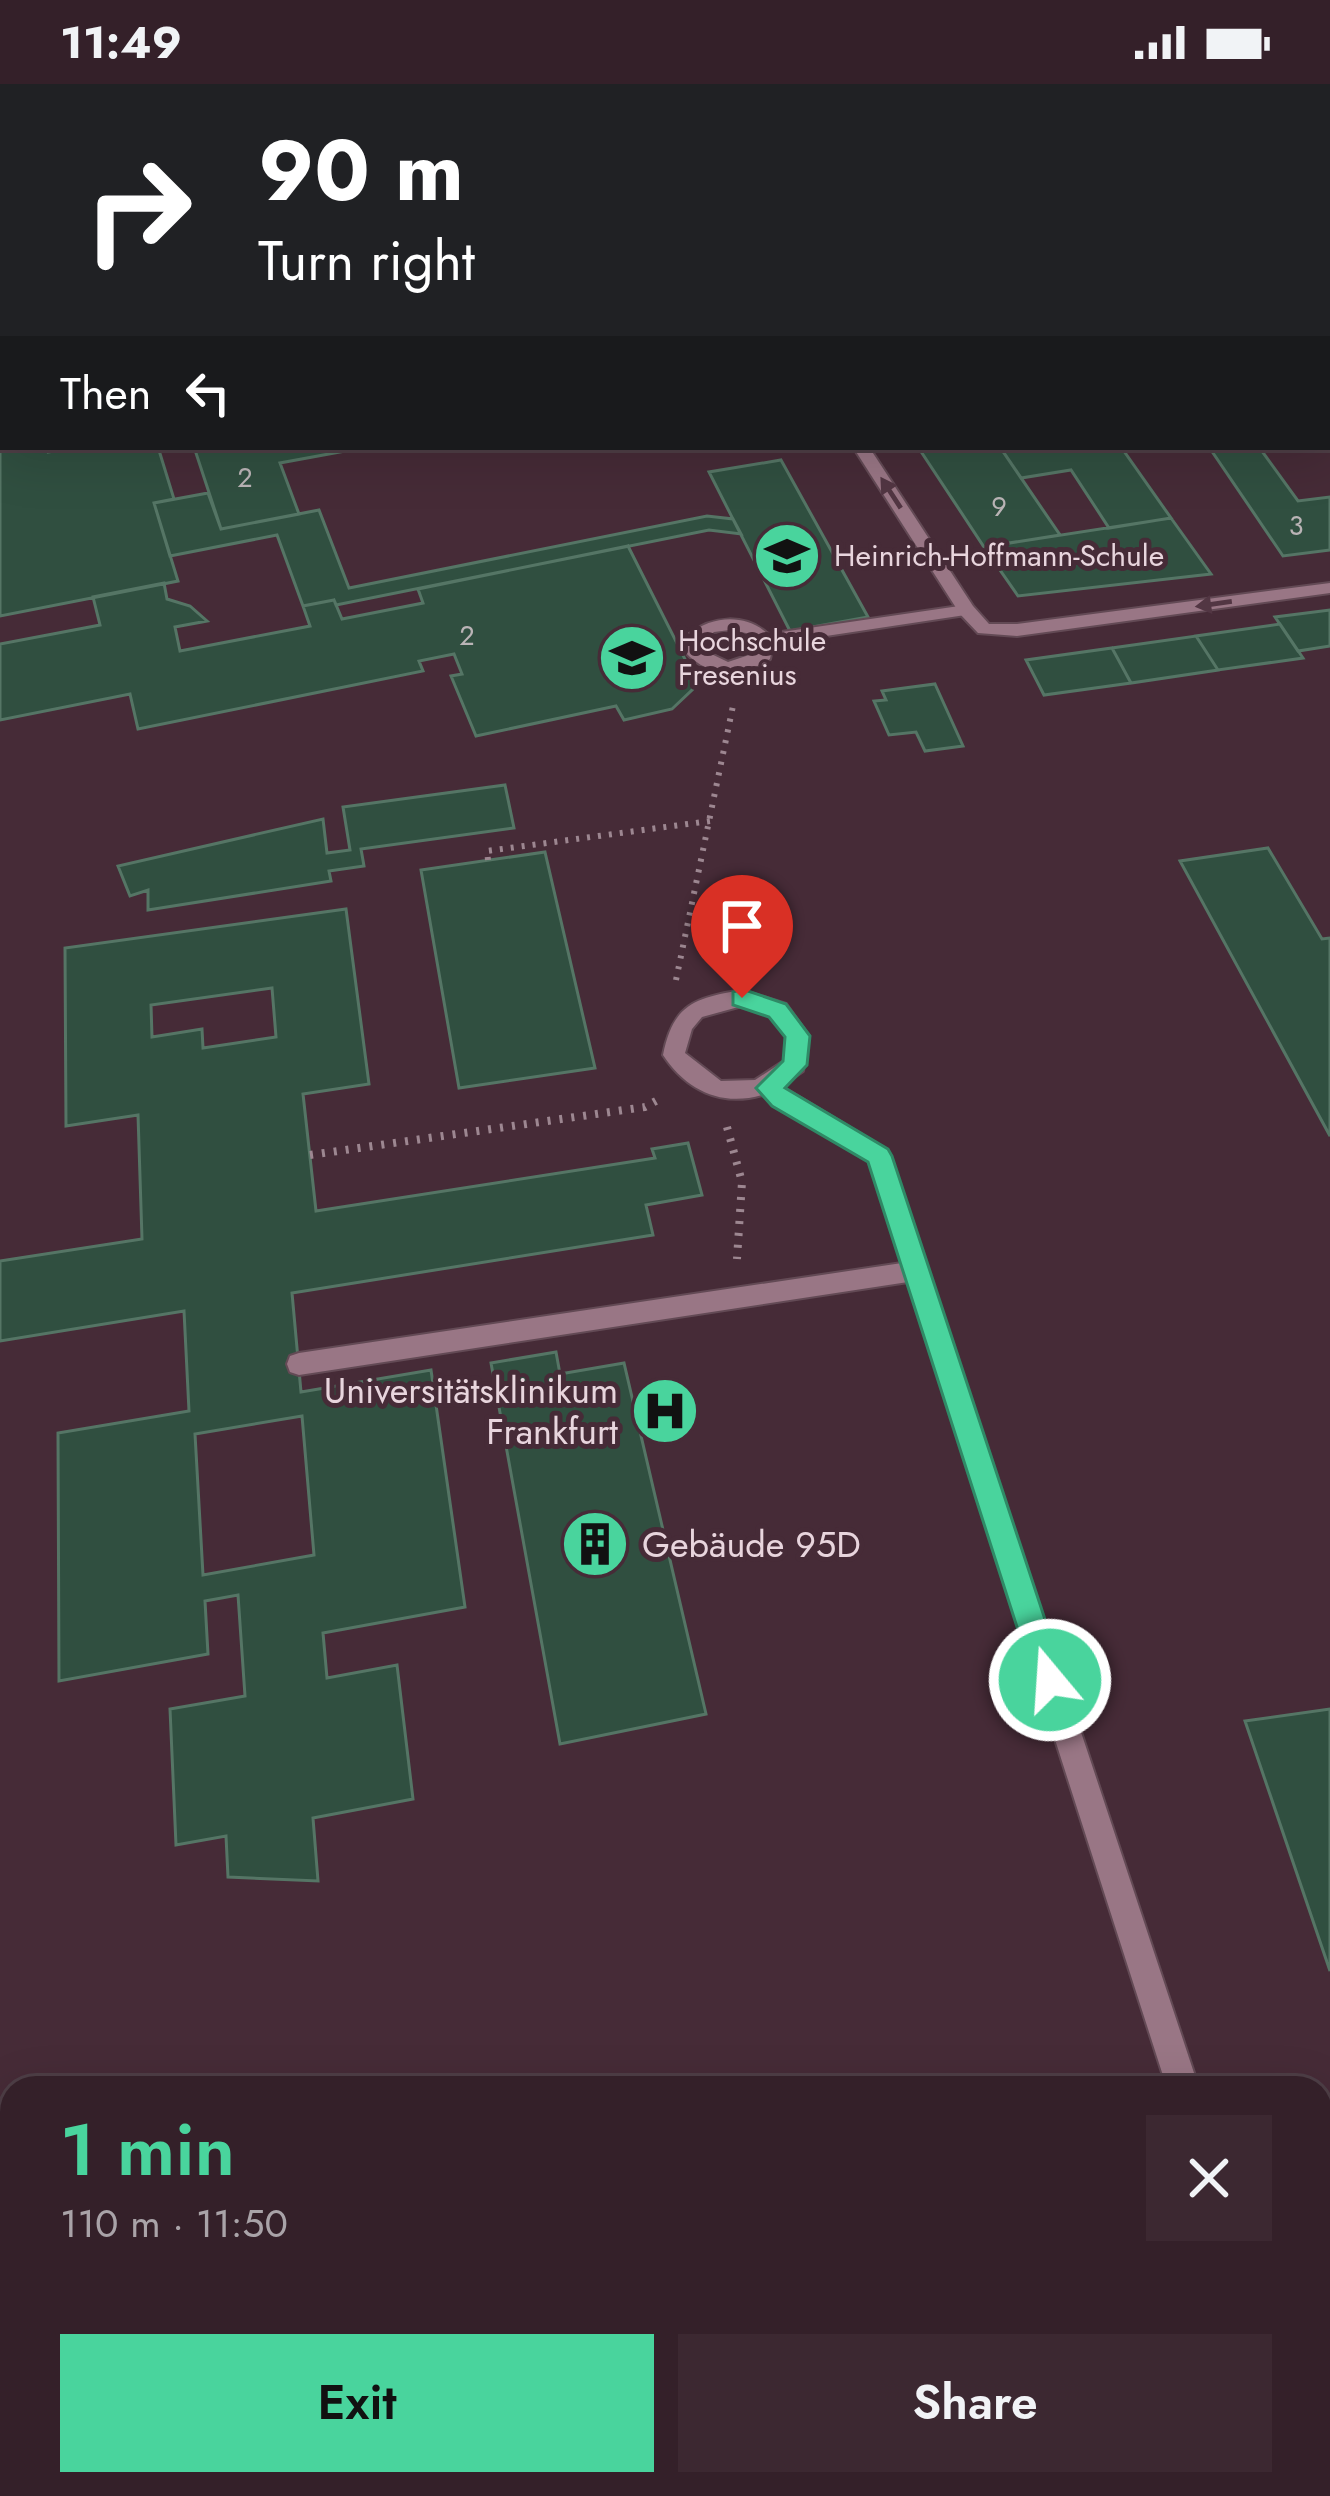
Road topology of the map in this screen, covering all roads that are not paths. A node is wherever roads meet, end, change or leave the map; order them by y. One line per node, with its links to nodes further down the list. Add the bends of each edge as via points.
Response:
1 (863, 450): 3 (street, one-way to 1)
2 (1330, 588): 3 (street, one-way to 3, via 1017,630 984,629)
3 (967, 610): 4 (street)
4 (764, 640)
5 (769, 1088): 5 (street, via 795,1065 798,1036 778,1010 742,998 705,1004 679,1025 674,1055 693,1081 730,1093); 6 (street, via 879,1156)
6 (917, 1271): 7 (street); 8 (street)
7 (298, 1364)
8 (1179, 2076)

